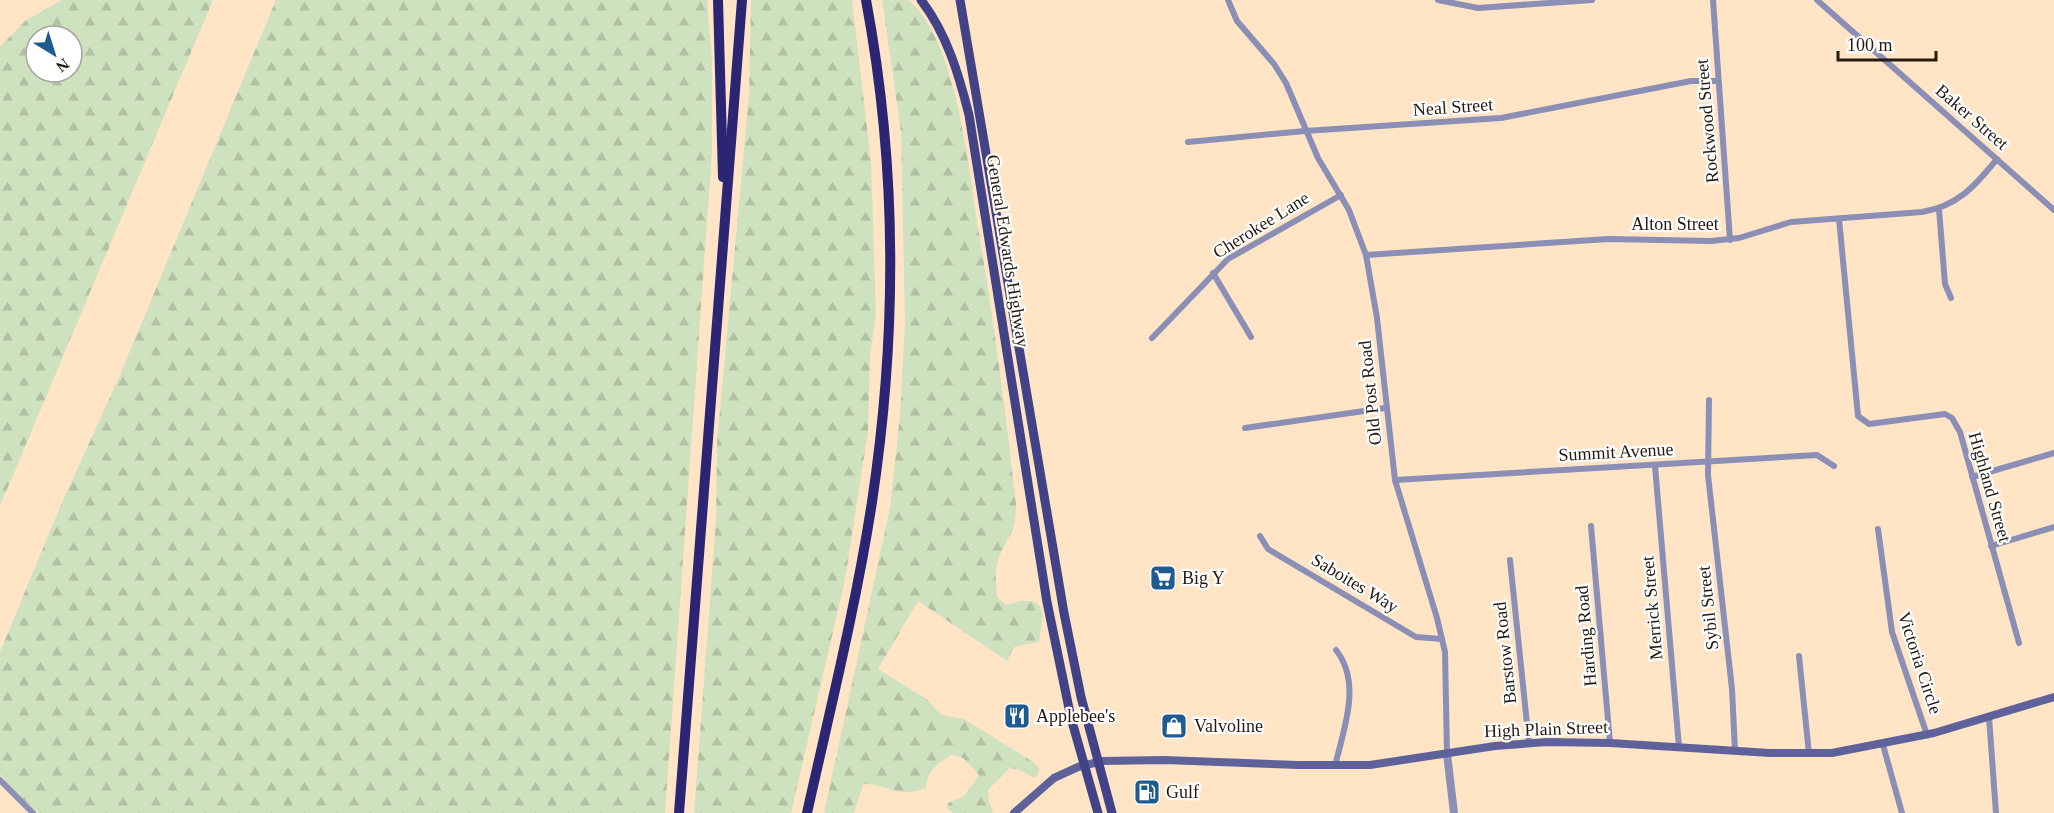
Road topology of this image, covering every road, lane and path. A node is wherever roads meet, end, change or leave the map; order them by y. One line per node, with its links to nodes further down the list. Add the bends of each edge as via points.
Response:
1 (718, 0): 18 (highway)
2 (742, 0): 18 (highway)
3 (866, 0): 61 (highway, via 888,183 886,377 865,544)
4 (921, 0): 56 (main road, General Edwards Highway, via 933,16 957,69 969,115 1060,668)
5 (960, 0): 55 (main road, General Edwards Highway, via 1064,613)
6 (1228, 0): 12 (street, Old Post Road, via 1244,32 1281,74)
7 (1438, 0): 8 (street, via 1478,8)
8 (1592, 0)
9 (1713, 0): 11 (street, Rockwood Street)
10 (1816, 0): 14 (street, Baker Street)
11 (1718, 81): 12 (street, Neal Street, via 1691,81 1501,118); 20 (street, Rockwood Street)
12 (1305, 131): 13 (street, Neal Street); 15 (street, Old Post Road)
13 (1188, 142)
14 (1996, 159): 16 (street, Alton Street, via 1962,198); 17 (street, Baker Street)
15 (1341, 195): 21 (street, Old Post Road); 22 (street, Cherokee Lane, via 1228,258)
16 (1939, 209): 19 (street, Alton Street); 23 (street, via 1945,284)
17 (2054, 210)
18 (725, 211): 60 (highway)
19 (1839, 219): 20 (street, Alton Street, via 1791,222); 33 (street, Highland Street, via 1858,416 1869,424 1947,414 1959,429)
20 (1731, 240): 21 (street, Alton Street, via 1608,239)
21 (1366, 255): 27 (street, Old Post Road, via 1377,318)
22 (1213, 273): 24 (street); 25 (street, Cherokee Lane)
23 (1951, 298)
24 (1251, 336)
25 (1152, 338)
26 (1708, 400): 30 (street, Sybil Street)
27 (1385, 408): 28 (street); 34 (street, Old Post Road)
28 (1245, 428)
29 (2054, 453): 33 (street)
30 (1708, 462): 31 (street, Summit Avenue); 32 (street, Summit Avenue, via 1817,455); 52 (street, Sybil Street)
31 (1655, 466): 34 (street, Summit Avenue); 51 (street, Merrick Street)
32 (1833, 466)
33 (1972, 477): 39 (street, Highland Street)
34 (1395, 480): 41 (street, Old Post Road)
35 (1591, 526): 49 (street, Harding Road)
36 (2054, 527): 39 (street)
37 (1878, 529): 47 (street, Victoria Circle, via 1892,632)
38 (1260, 536): 41 (street, Saboites Way, via 1268,549 1407,632 1423,639)
39 (1991, 546): 42 (street, Highland Street)
40 (1510, 560): 48 (street, Barstow Road)
41 (1442, 639): 53 (street, Old Post Road)
42 (2019, 643)
43 (1336, 650): 57 (street, via 1346,662 1350,681 1348,711)
44 (1799, 656): 54 (street)
45 (2054, 697): 46 (main road, High Plain Street)
46 (1989, 717): 47 (main road, High Plain Street); 67 (street)
47 (1927, 735): 50 (main road, High Plain Street)
48 (1529, 743): 49 (main road, High Plain Street); 53 (main road, High Plain Street)
49 (1610, 743): 51 (main road, High Plain Street)
50 (1883, 745): 54 (main road, High Plain Street); 66 (street)
51 (1679, 747): 52 (main road, High Plain Street)
52 (1735, 751): 54 (main road, High Plain Street)
53 (1447, 754): 57 (main road, High Plain Street, via 1388,764); 65 (street, Old Post Road)
54 (1809, 754)
55 (1097, 762): 56 (main road, High Plain Street); 57 (main road, High Plain Street, via 1164,760); 64 (main road, General Edwards Highway)
56 (1084, 765): 62 (main road, High Plain Street, via 1045,784); 63 (main road, General Edwards Highway)
57 (1335, 766)
58 (0, 780): 59 (street)
59 (33, 813)
60 (679, 813)
61 (807, 813)
62 (1014, 813)
63 (1098, 813)
64 (1112, 813)
65 (1454, 813)
66 (1902, 813)
67 (1996, 813)

